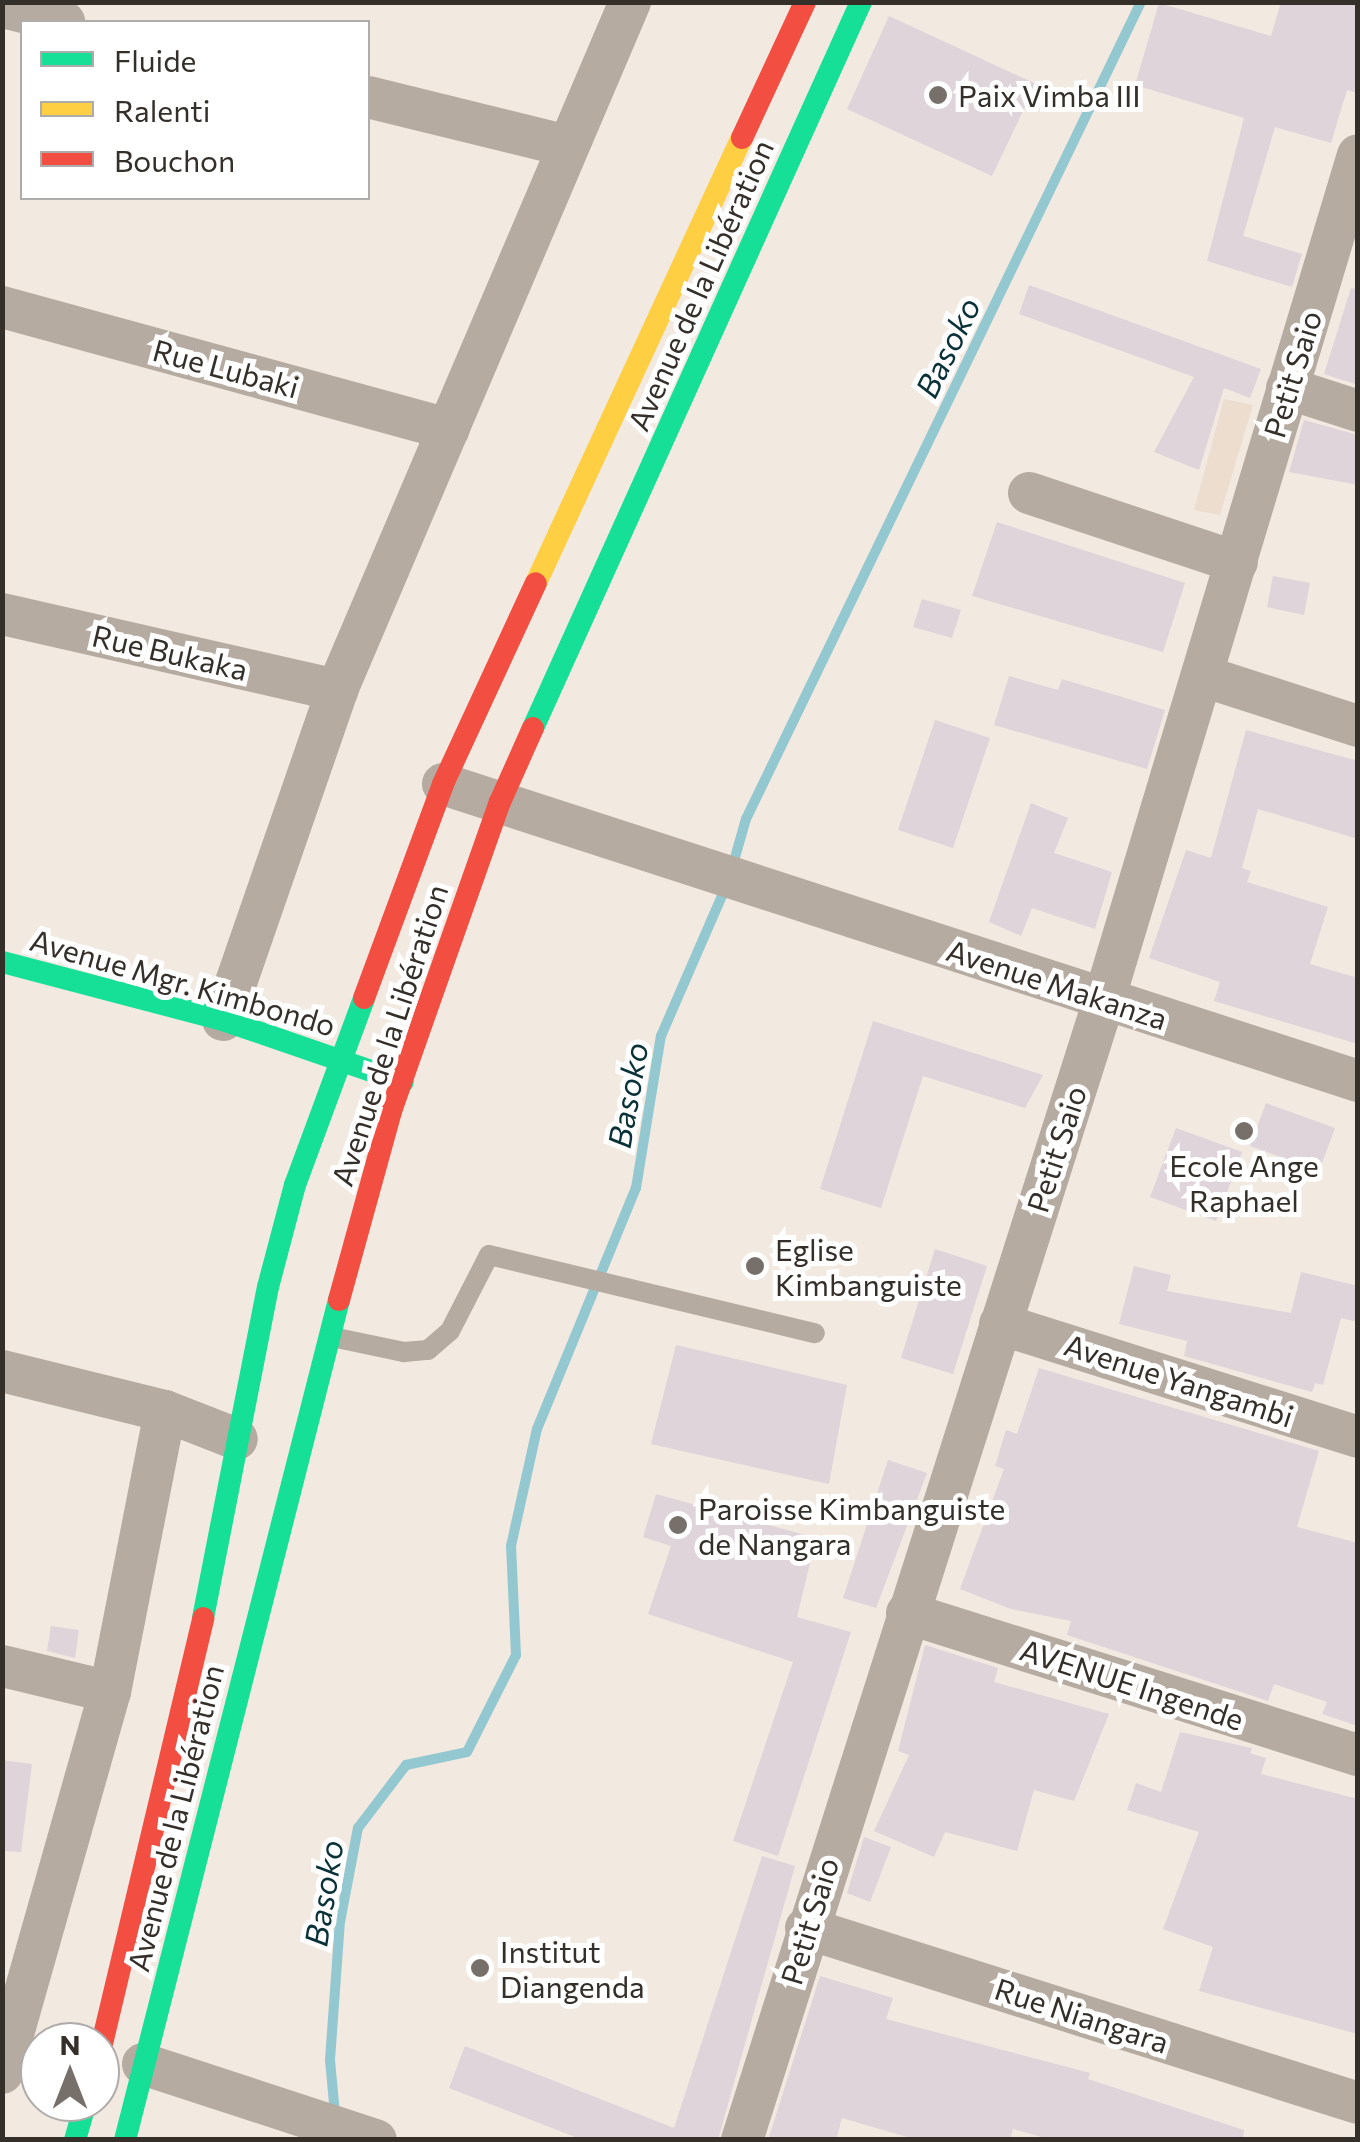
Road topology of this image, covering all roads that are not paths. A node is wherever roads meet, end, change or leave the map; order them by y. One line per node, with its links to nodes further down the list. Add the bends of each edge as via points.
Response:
1 (630, 2): 7 (street)
2 (805, 2): 19 (main road, Avenue de la Libération)
3 (860, 2): 20 (main road, Avenue de la Libération)
4 (2, 7): 5 (street)
5 (56, 20)
6 (370, 97): 7 (street)
7 (568, 146): 12 (street)
8 (1358, 155): 10 (street, Petit Saio)
9 (2, 307): 12 (street, Rue Lubaki)
10 (1287, 388): 11 (street); 14 (street, Petit Saio)
11 (1358, 411)
12 (449, 429): 17 (street)
13 (1029, 493): 14 (street)
14 (1236, 562): 16 (street, Petit Saio)
15 (2, 614): 17 (street, Rue Bukaka)
16 (1203, 676): 18 (street); 22 (street, Petit Saio)
17 (336, 690): 23 (street)
18 (1358, 726)
19 (443, 784): 20 (street, Avenue Makanza); 24 (main road, Avenue de la Libération)
20 (500, 802): 22 (street, Avenue Makanza); 26 (main road, Avenue de la Libération)
21 (2, 962): 23 (main road, Avenue Mgr. Kimbondo)
22 (1104, 1000): 25 (street, Avenue Makanza); 27 (street, Petit Saio)
23 (223, 1020): 24 (main road, Avenue Mgr. Kimbondo)
24 (341, 1058): 26 (main road, Avenue Mgr. Kimbondo); 33 (main road, Avenue de la Libération, via 290,1202)
25 (1358, 1080)
26 (403, 1082): 29 (main road, Avenue de la Libération)
27 (1000, 1324): 32 (street, Avenue Yangambi); 34 (street, Petit Saio)
28 (815, 1333): 29 (lane, via 489,1254 450,1331 428,1350 404,1352)
29 (327, 1336): 41 (main road, Avenue de la Libération)
30 (2, 1372): 31 (street)
31 (166, 1411): 33 (street); 36 (street)
32 (1358, 1437)
33 (237, 1439): 40 (main road, Avenue de la Libération, via 197,1648)
34 (907, 1613): 37 (street, AVENUE Ingende); 38 (street, Petit Saio)
35 (2, 1666): 36 (street)
36 (110, 1692): 39 (street)
37 (1358, 1755)
38 (806, 1928): 43 (street, Rue Niangara); 46 (street, Petit Saio)
39 (16, 1972): 42 (street)
40 (107, 2022)
41 (143, 2064): 44 (street); 45 (main road, Avenue de la Libération)
42 (2, 2073)
43 (1358, 2103)
44 (354, 2133)
45 (125, 2140)
46 (742, 2140)

